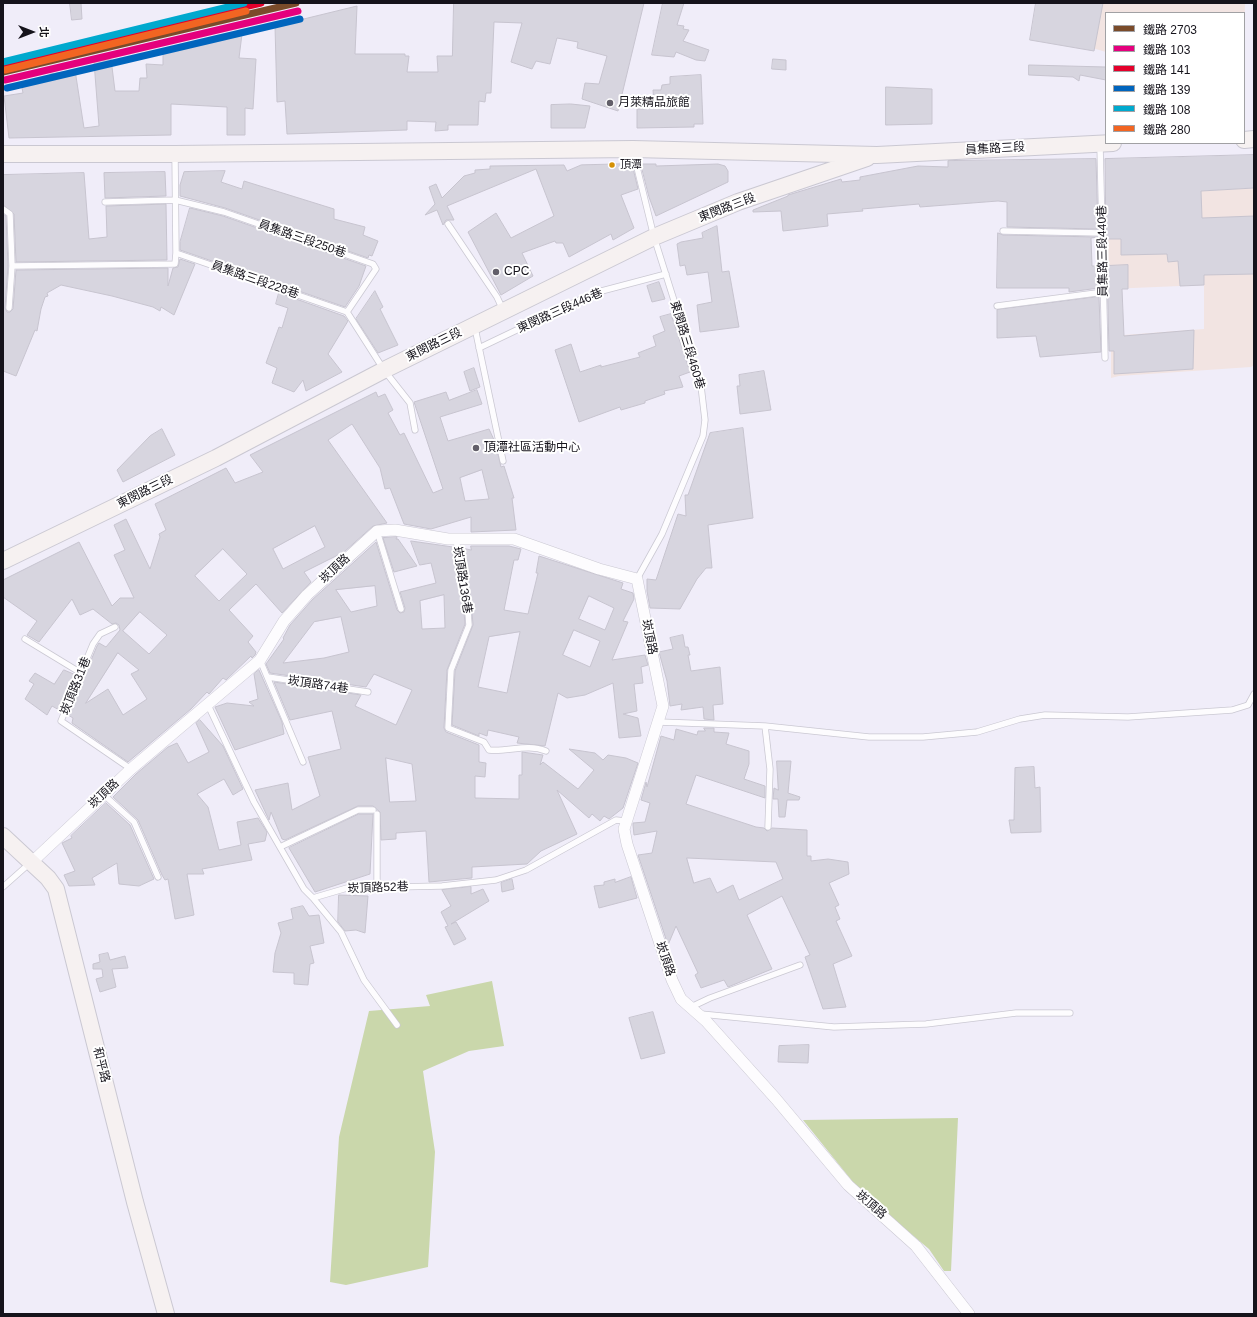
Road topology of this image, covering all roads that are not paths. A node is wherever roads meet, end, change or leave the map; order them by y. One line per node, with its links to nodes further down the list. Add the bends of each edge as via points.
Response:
1 (1105, 143): 6 (street, 員集路三段)
2 (1106, 144): 12 (lane, 員集路三段440巷)
3 (633, 149): 5 (street); 6 (street); 13 (lane, 東閔路三段460巷)
4 (3, 154): 5 (street)
5 (175, 154): 7 (lane)
6 (876, 155): 13 (street, 東閔路三段, via 738,202)
7 (175, 200): 8 (lane, 員集路三段250巷); 14 (lane); 21 (lane, 員集路三段250巷, via 224,212 373,264 376,269)
8 (105, 202)
9 (3, 209): 15 (lane, via 10,214)
10 (448, 224): 20 (lane)
11 (1003, 231): 12 (lane)
12 (1102, 233): 17 (lane, 員集路三段440巷)
13 (654, 238): 16 (lane, 東閔路三段460巷); 20 (street, 東閔路三段)
14 (176, 253): 15 (lane, via 175,264); 21 (lane, 員集路三段228巷)
15 (12, 266): 19 (lane)
16 (666, 274): 23 (lane, 東閔路三段446巷, via 594,293); 31 (lane, 東閔路三段460巷, via 701,386 705,420 703,436 665,527)
17 (1104, 292): 18 (lane); 24 (lane, 員集路三段440巷)
18 (997, 306)
19 (9, 308)
20 (504, 311): 22 (street, 東閔路三段)
21 (347, 312): 25 (lane)
22 (474, 326): 23 (lane); 25 (street, 東閔路三段)
23 (479, 348): 27 (lane)
24 (1105, 358)
25 (384, 370): 26 (lane, via 410,403); 30 (street, 東閔路三段, via 216,458)
26 (415, 430)
27 (503, 461)
28 (377, 531): 29 (street, via 395,530); 32 (lane); 35 (street, 崁頂路, via 307,595 284,621)
29 (456, 539): 31 (street, via 514,539 599,569); 43 (lane, 崁頂路136巷, via 469,626 451,670 448,728 484,742 489,750 536,747)
30 (3, 561)
31 (637, 579): 41 (street, 崁頂路, via 662,706)
32 (401, 609)
33 (115, 627): 36 (lane, 崁頂路31巷, via 100,634)
34 (25, 639): 36 (lane)
35 (260, 660): 37 (lane, 崁頂路74巷); 40 (street, 崁頂路)
36 (81, 673): 45 (lane, 崁頂路31巷, via 61,721)
37 (268, 677): 38 (lane, 崁頂路74巷); 44 (lane, 崁頂路74巷)
38 (368, 692)
39 (1254, 694): 42 (lane, via 1248,705 1232,710 1128,717 1045,715 1020,719 977,732 922,737 869,737)
40 (208, 705): 45 (street, 崁頂路); 50 (lane, via 254,802)
41 (659, 722): 42 (lane); 47 (street, 崁頂路)
42 (765, 726): 48 (lane, via 770,769)
43 (546, 752)
44 (304, 762)
45 (131, 769): 46 (street, 崁頂路)
46 (104, 795): 51 (street, 崁頂路); 52 (lane, via 134,822)
47 (626, 822): 54 (lane, 崁頂路52巷, via 616,820 526,870 496,880 442,886); 57 (street, 崁頂路, via 624,829 627,844 672,980 681,999)
48 (768, 827)
49 (3, 836): 51 (street, 和平路)
50 (280, 847): 54 (lane, via 358,810 375,812); 55 (lane, via 304,889)
51 (32, 862): 53 (lane); 60 (street, 和平路, via 56,889)
52 (158, 877)
53 (3, 887)
54 (377, 888): 55 (lane, 崁頂路52巷, via 347,888)
55 (313, 898): 59 (lane, via 340,932 364,980)
56 (800, 965): 57 (lane, via 710,998)
57 (695, 1011): 58 (lane, via 834,1027 926,1024 1016,1013); 61 (street, 崁頂路, via 776,1099 848,1185 916,1246)
58 (1070, 1013)
59 (397, 1025)
60 (166, 1314)
61 (969, 1314)

